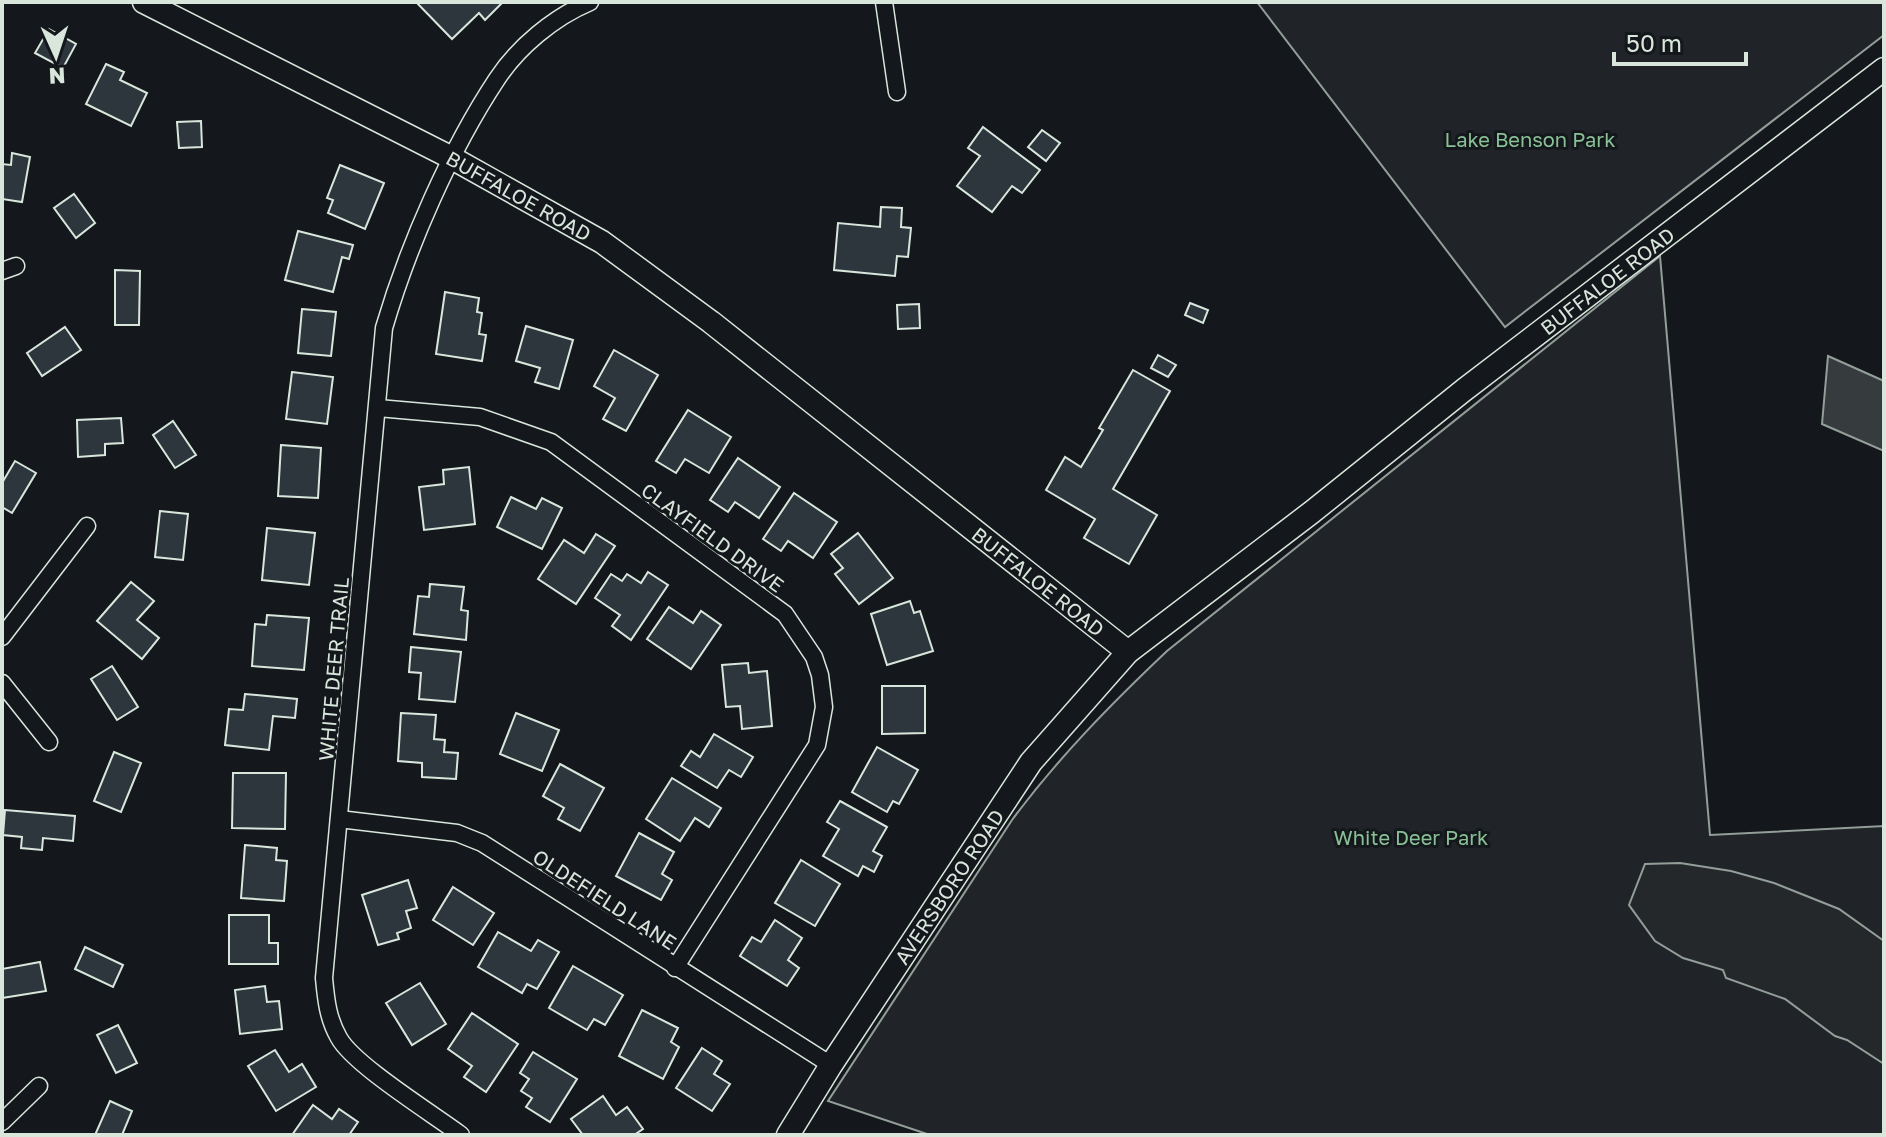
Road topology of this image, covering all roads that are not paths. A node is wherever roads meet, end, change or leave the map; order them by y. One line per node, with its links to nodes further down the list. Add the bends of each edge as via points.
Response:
1 (144, 2): 6 (street, BUFFALOE ROAD)
2 (590, 2): 6 (street, WHITE DEER TRAIL, via 539,33 498,77)
3 (884, 2): 5 (street)
4 (1884, 69): 10 (street, BUFFALOE ROAD)
5 (897, 92)
6 (452, 158): 7 (street, WHITE DEER TRAIL, via 399,276 384,328); 10 (street, BUFFALOE ROAD, via 548,210 711,322)
7 (378, 408): 13 (street, WHITE DEER TRAIL); 14 (street, CLAYFIELD DRIVE, via 480,417 551,442 785,614 814,657 824,707 817,745)
8 (87, 526): 9 (street)
9 (2, 637)
10 (1128, 652): 15 (street, AVERSBORO ROAD, via 1031,762)
11 (2, 683): 12 (street)
12 (49, 742)
13 (339, 819): 14 (street, OLDEFIELD LANE, via 457,833 482,843); 18 (street, WHITE DEER TRAIL, via 324,978 327,1011 340,1041 366,1067)
14 (675, 968): 15 (street, OLDEFIELD LANE)
15 (831, 1065): 19 (street, AVERSBORO ROAD)
16 (39, 1086): 17 (street)
17 (2, 1122)
18 (461, 1135)
19 (788, 1135)

